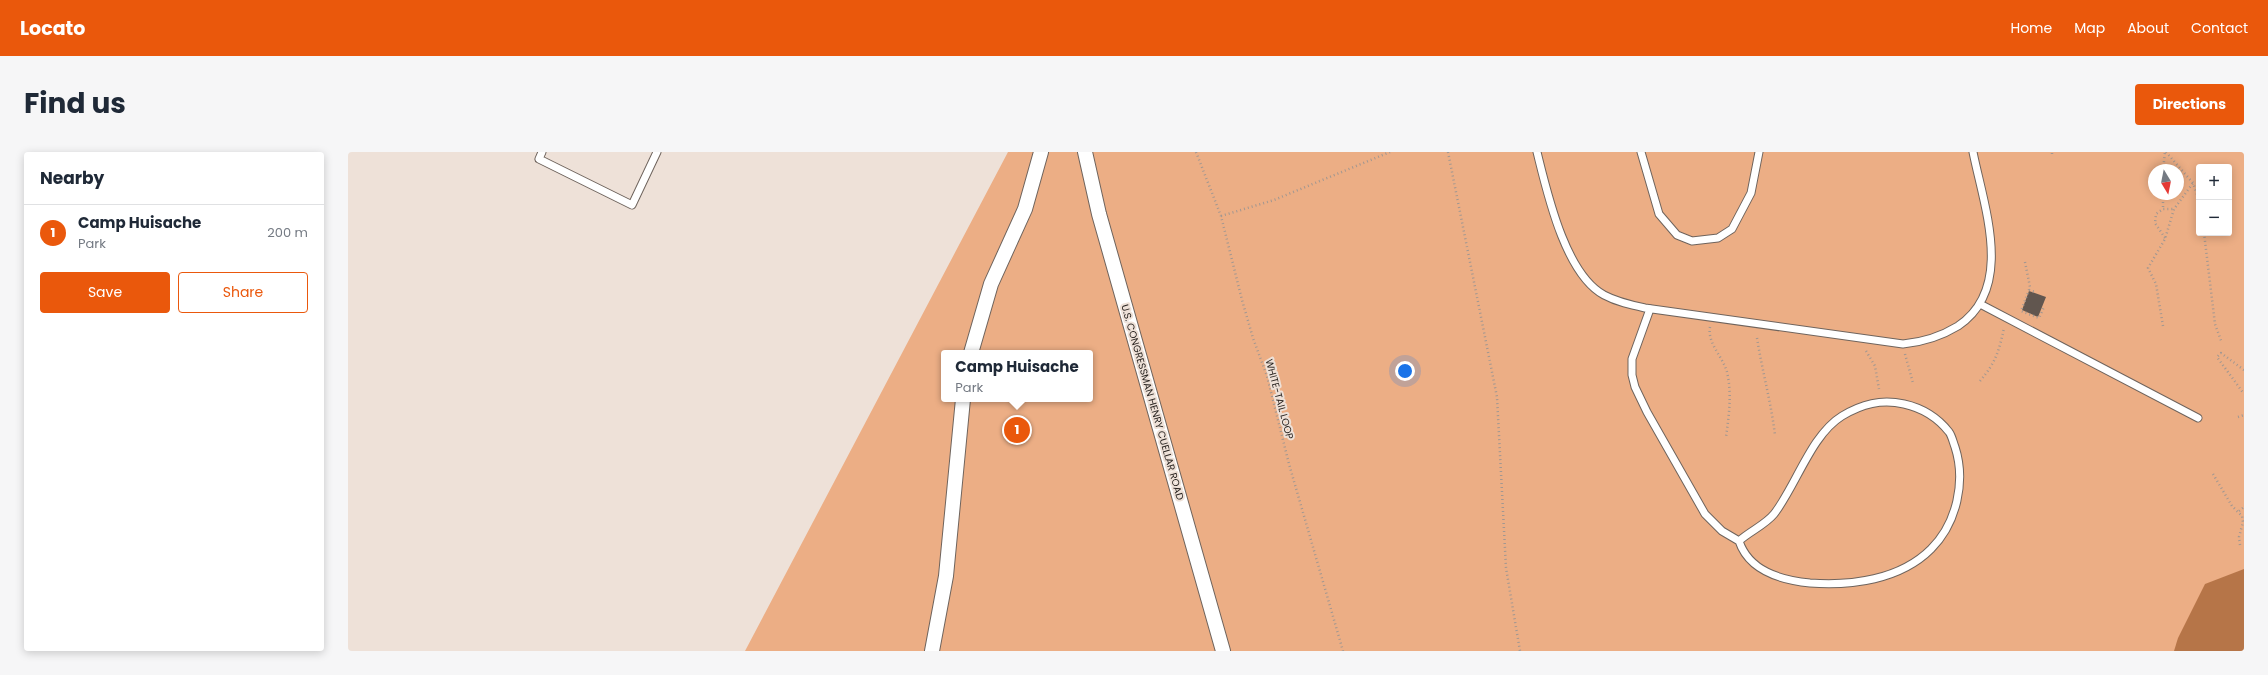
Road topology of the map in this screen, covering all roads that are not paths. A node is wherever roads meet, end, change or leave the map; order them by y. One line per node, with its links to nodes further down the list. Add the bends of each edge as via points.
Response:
1 (542, 152): 2 (lane, via 539,159 632,205)
2 (657, 152)
3 (1042, 152): 11 (street, via 1026,209 991,284)
4 (1085, 152): 16 (street, U.S. CONGRESSMAN HENRY CUELLAR ROAD, via 1099,214)
5 (1537, 152): 10 (lane, via 1563,239 1586,279 1603,295 1629,305)
6 (1641, 152): 7 (lane, via 1659,214 1677,235 1692,241 1718,238 1732,229 1750,193)
7 (1759, 152)
8 (1973, 152): 9 (lane, via 1992,260 1990,282)
9 (1980, 304): 10 (lane, via 1970,317 1949,332 1928,340 1903,344); 13 (lane)
10 (1650, 309): 14 (lane, via 1632,359 1635,387 1646,412 1705,514 1722,531)
11 (971, 350)
12 (963, 402): 15 (street, via 946,576)
13 (2198, 418)
14 (1739, 541): 14 (lane, via 1741,549 1751,562 1763,572 1800,582 1856,582 1877,578 1904,568 1930,549 1942,535 1952,516 1960,480 1958,458 1950,433 1933,417 1914,406 1873,402 1855,408 1840,417 1824,432 1774,514)
15 (932, 651)
16 (1223, 651)

